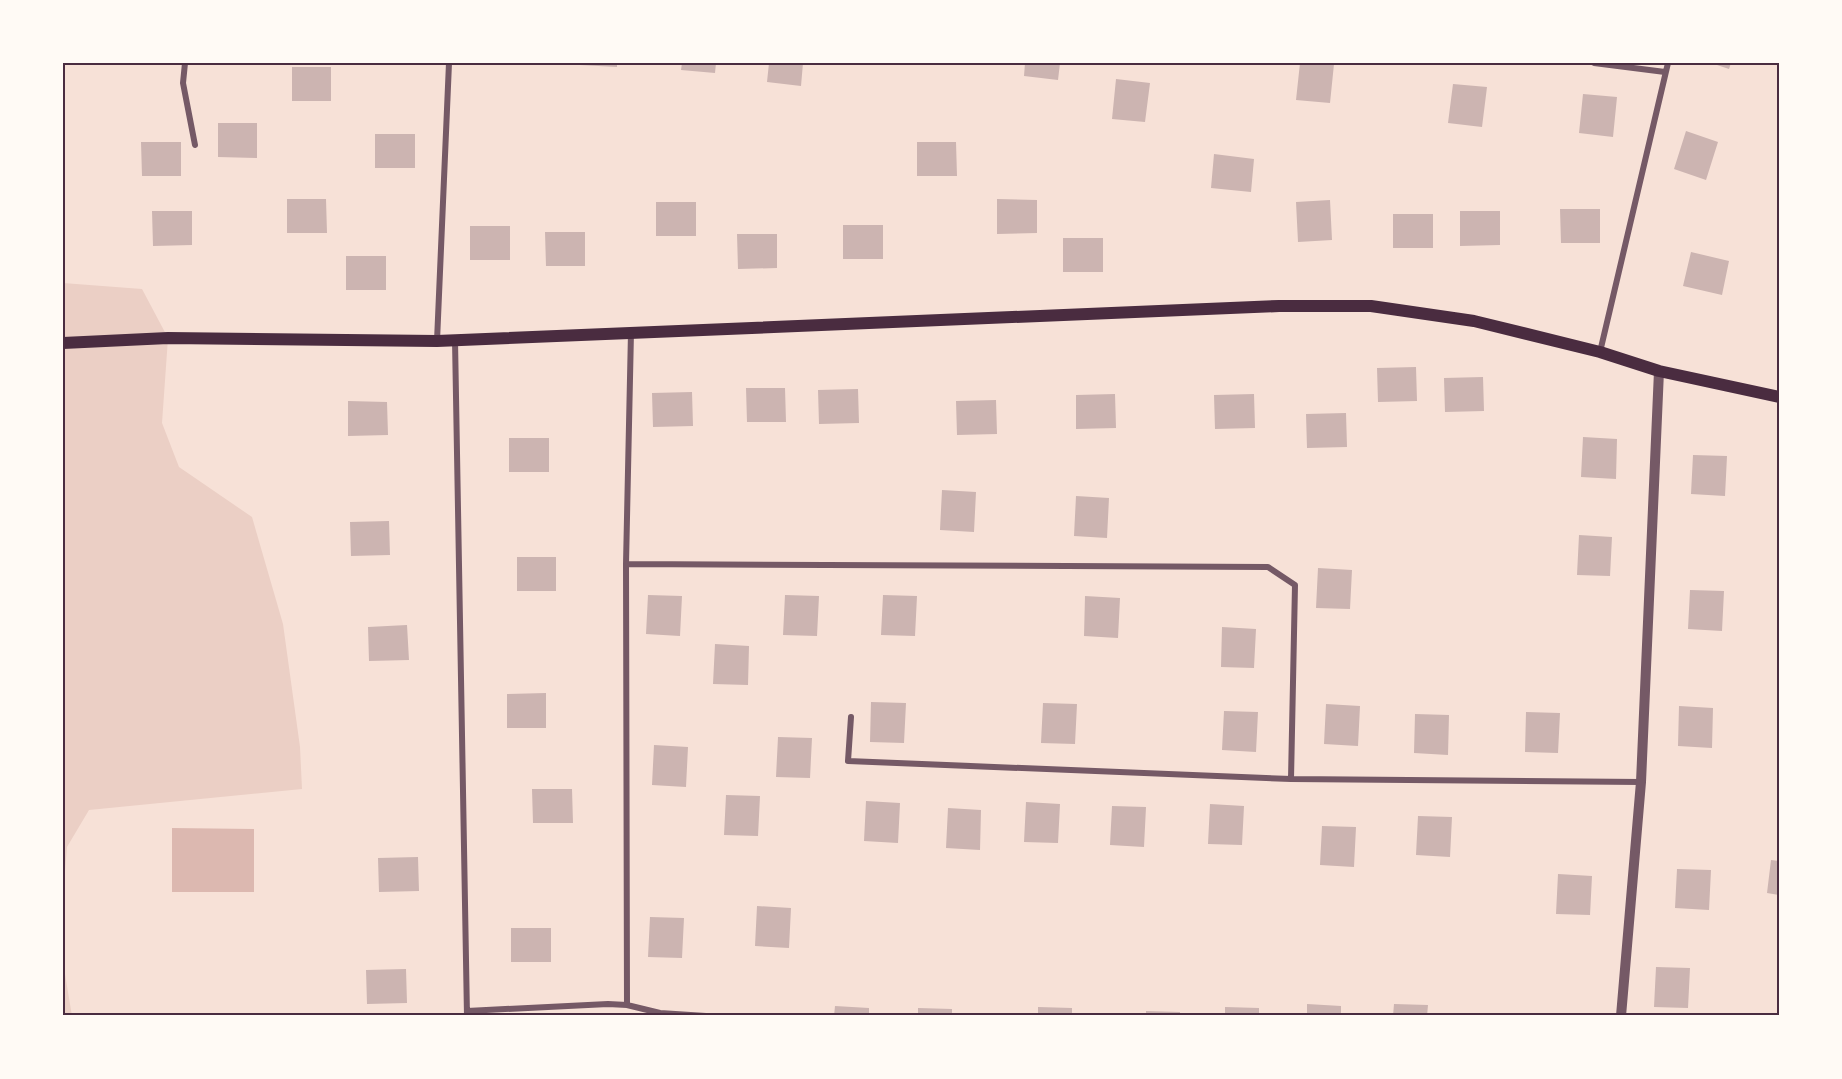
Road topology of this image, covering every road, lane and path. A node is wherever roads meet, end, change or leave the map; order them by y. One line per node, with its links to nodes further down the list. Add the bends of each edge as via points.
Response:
1 (185, 63): 6 (street, via 183,83)
2 (449, 63): 9 (street)
3 (1594, 63): 5 (street)
4 (1668, 63): 5 (street)
5 (1665, 72): 11 (street)
6 (195, 145)
7 (632, 331): 8 (main road); 11 (main road, via 1279,306 1371,306 1474,321); 14 (street)
8 (456, 340): 9 (main road); 19 (street)
9 (437, 341): 10 (main road, via 168,338)
10 (63, 343)
11 (1600, 352): 12 (main road)
12 (1659, 371): 13 (main road); 17 (street)
13 (1779, 397)
14 (626, 564): 16 (street, via 1268,567 1295,585); 18 (street)
15 (851, 717): 16 (street, via 848,761)
16 (1291, 779): 17 (street)
17 (1641, 782): 21 (street)
18 (627, 1005): 19 (street); 20 (street, via 660,1014)
19 (467, 1014)
20 (706, 1016)
21 (1621, 1016)

